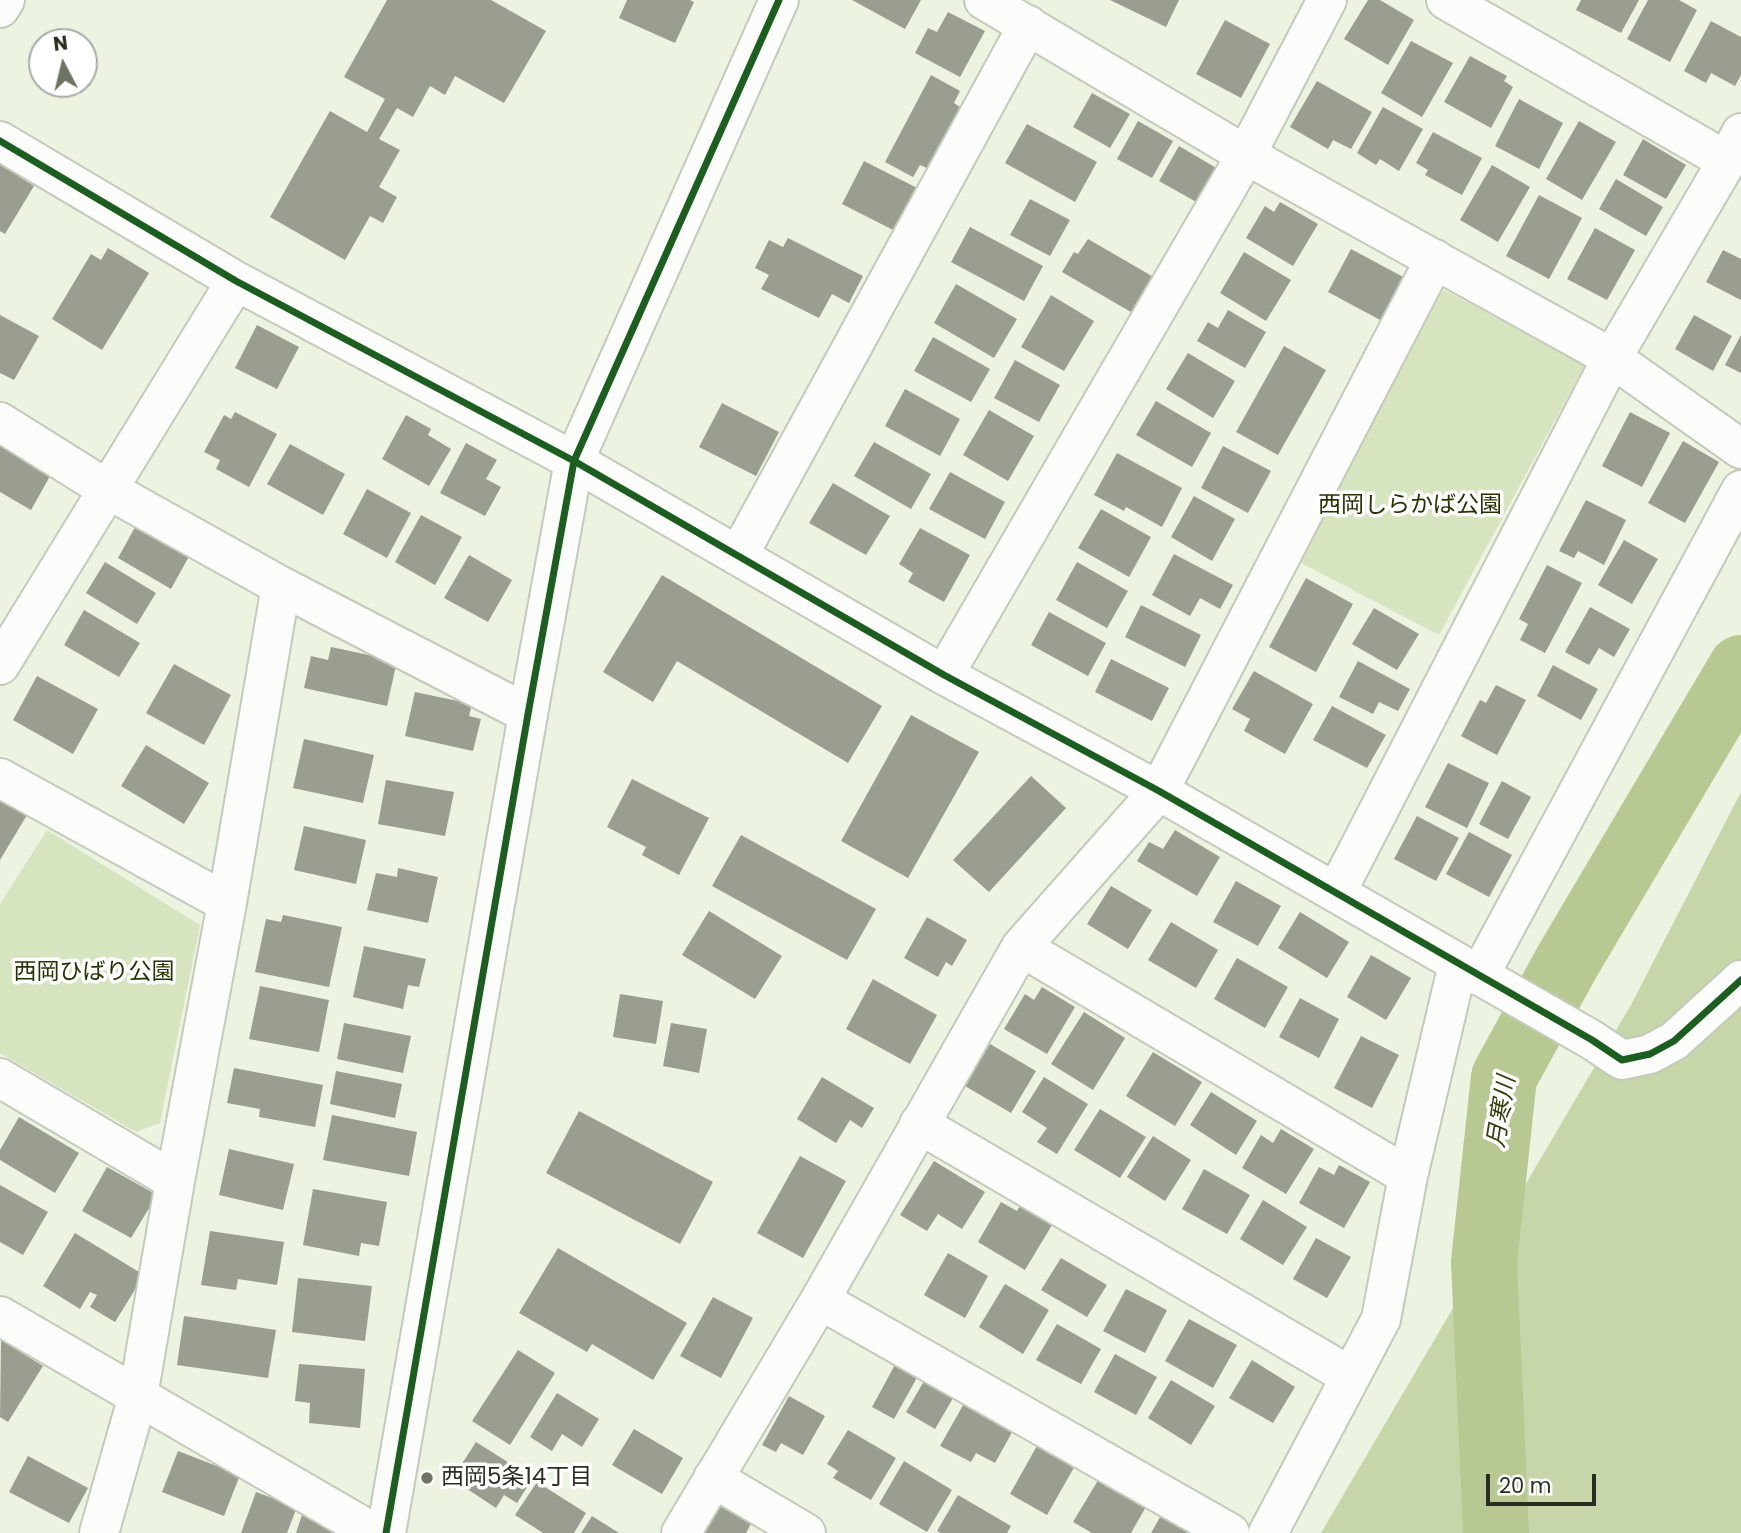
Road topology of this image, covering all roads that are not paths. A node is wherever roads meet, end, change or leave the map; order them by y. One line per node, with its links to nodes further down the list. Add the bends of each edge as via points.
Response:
1 (5, 0): 6 (street)
2 (779, 0): 16 (street)
3 (984, 0): 7 (street)
4 (1327, 0): 10 (street)
5 (1446, 0): 9 (street)
6 (0, 8)
7 (1028, 25): 10 (street); 19 (street)
8 (0, 141): 12 (street)
9 (1734, 147): 13 (street)
10 (1246, 155): 11 (street); 22 (street)
11 (1435, 259): 13 (street); 25 (street)
12 (236, 281): 16 (street); 17 (street)
13 (1612, 358): 15 (street); 26 (street)
14 (0, 422): 17 (street)
15 (1741, 449)
16 (574, 461): 19 (street); 23 (street)
17 (107, 489): 20 (street); 21 (street)
18 (1741, 490): 29 (street)
19 (738, 556): 22 (street)
20 (281, 586): 23 (street); 27 (street)
21 (0, 665)
22 (944, 675): 25 (street)
23 (528, 714): 42 (street)
24 (0, 778): 27 (street)
25 (1159, 791): 26 (street); 28 (street)
26 (1336, 893): 29 (street)
27 (228, 903): 34 (street)
28 (1021, 947): 32 (street); 33 (street)
29 (1480, 976): 30 (street, via 1622,1060 1650,1054 1674,1041); 33 (street)
30 (1741, 980)
31 (0, 1077): 34 (street)
32 (919, 1124): 35 (street); 37 (street)
33 (1408, 1176): 37 (street, via 1381,1320)
34 (175, 1181): 38 (street)
35 (820, 1300): 39 (street); 45 (street)
36 (0, 1315): 38 (street)
37 (1350, 1376): 46 (street)
38 (138, 1396): 40 (street); 41 (street)
39 (713, 1478): 43 (street); 44 (street)
40 (99, 1533)
41 (374, 1533)
42 (386, 1533)
43 (681, 1533)
44 (806, 1533)
45 (1230, 1533)
46 (1268, 1533)

